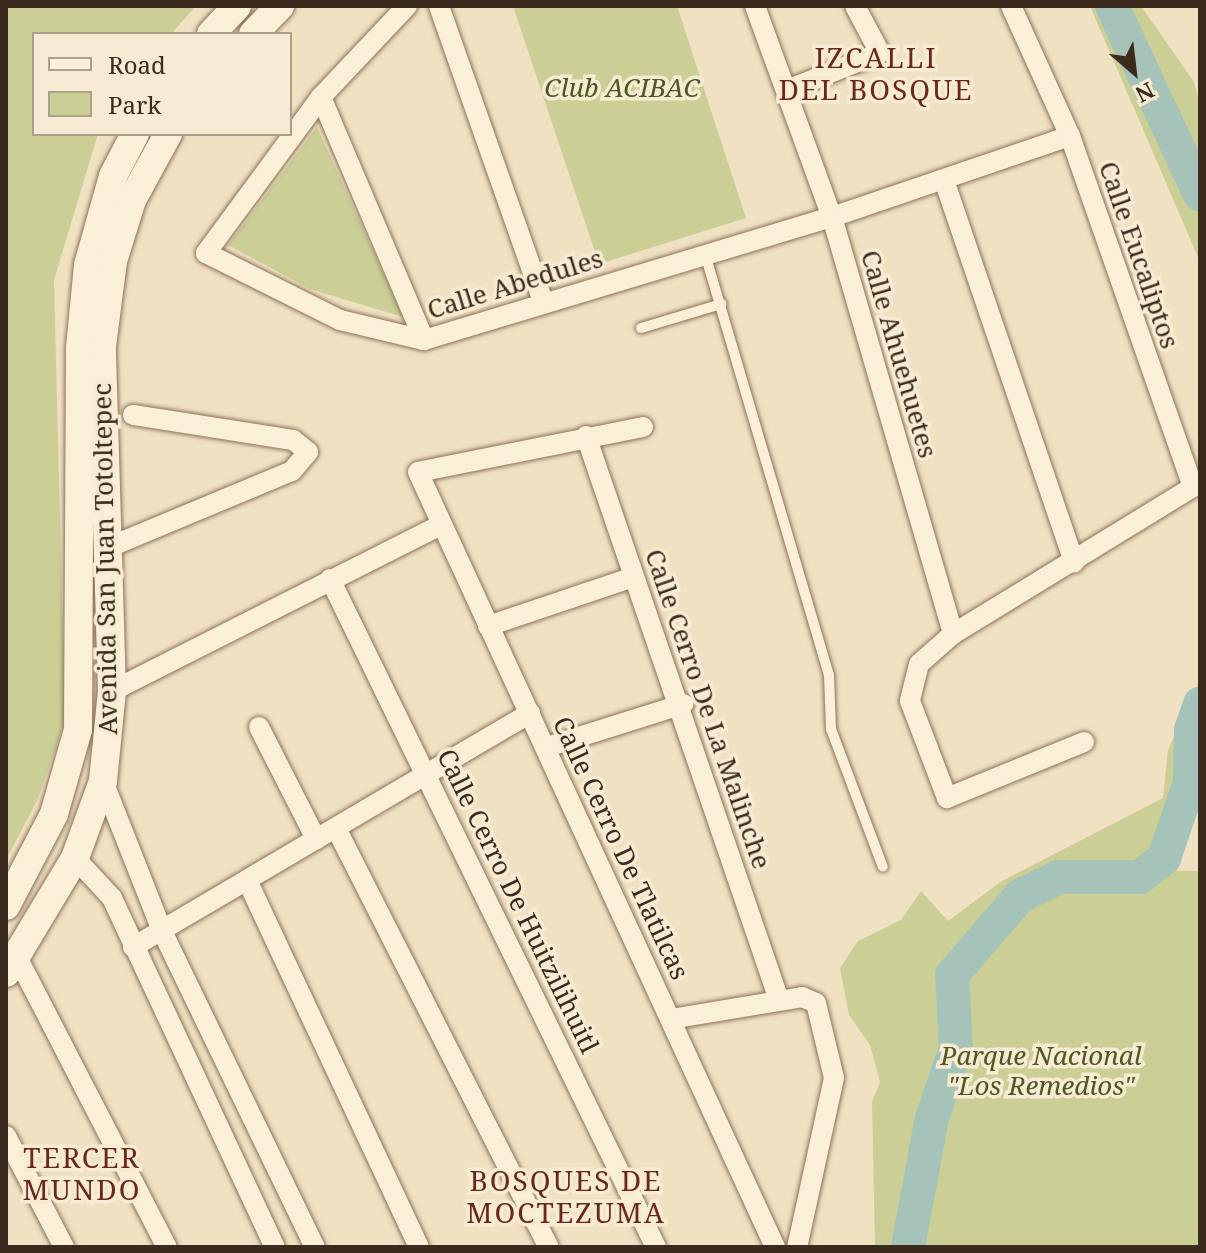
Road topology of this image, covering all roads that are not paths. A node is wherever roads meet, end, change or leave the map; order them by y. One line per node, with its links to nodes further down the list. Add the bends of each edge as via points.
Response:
1 (237, 6): 8 (main road)
2 (280, 6): 9 (main road)
3 (407, 6): 11 (street, Calle Abedules)
4 (439, 6): 18 (street)
5 (755, 6): 10 (street, Calle Ahuehuetes)
6 (855, 6): 10 (street, via 880,53)
7 (1011, 6): 14 (street, Calle Eucaliptos)
8 (213, 32)
9 (255, 32)
10 (787, 90): 16 (street, Calle Ahuehuetes)
11 (321, 97): 21 (street); 21 (street, Calle Abedules, via 206,253 340,320)
12 (134, 136): 45 (main road, Avenida San Juan Totoltepec, via 113,176 85,293 78,730 54,814)
13 (167, 136): 26 (main road, Avenida San Juan Totoltepec, via 132,200 113,261 102,346)
14 (1070, 136): 15 (street, Calle Abedules); 27 (street, Calle Eucaliptos, via 1193,487)
15 (944, 180): 16 (street, Calle Abedules); 27 (street)
16 (832, 217): 17 (street, Calle Abedules); 31 (street, Calle Ahuehuetes)
17 (705, 254): 18 (street, Calle Abedules); 19 (lane)
18 (543, 302): 21 (street, Calle Abedules)
19 (721, 304): 20 (lane); 43 (lane, via 829,675 831,729)
20 (641, 328)
21 (424, 340)
22 (133, 415): 26 (street, via 293,440 308,452 292,471)
23 (643, 427): 24 (street)
24 (586, 436): 25 (street, Calle Cerro De Tlatilcas, via 418,472); 28 (street, Calle Cerro De La Malinche)
25 (439, 526): 29 (street); 30 (street, Calle Cerro De Tlatilcas)
26 (107, 548): 32 (main road, Avenida San Juan Totoltepec)
27 (1074, 562): 31 (street, Calle Eucaliptos)
28 (634, 577): 30 (street); 33 (street, Calle Cerro De La Malinche)
29 (330, 579): 32 (street); 38 (street, Calle Cerro De Huitzilihuitl)
30 (488, 626): 34 (street, Calle Cerro De Tlatilcas)
31 (953, 634): 36 (street, Calle Eucaliptos, via 919,664 910,701 947,798)
32 (112, 691): 39 (main road, Avenida San Juan Totoltepec)
33 (683, 704): 37 (street); 49 (street, Calle Cerro De La Malinche)
34 (530, 713): 37 (street, Calle Cerro De Tlatilcas); 38 (street)
35 (259, 727): 41 (street)
36 (1084, 742)
37 (547, 747): 50 (street, Calle Cerro De Tlatilcas)
38 (427, 771): 40 (street); 58 (street, Calle Cerro De Huitzilihuitl)
39 (103, 781): 42 (main road, Avenida San Juan Totoltepec); 46 (street)
40 (336, 828): 41 (street); 57 (street)
41 (316, 839): 44 (street)
42 (75, 858): 47 (street, via 112,898); 48 (main road, Avenida San Juan Totoltepec)
43 (883, 867)
44 (247, 880): 46 (street); 56 (street)
45 (6, 906)
46 (162, 931): 47 (street); 55 (street)
47 (133, 947): 54 (street)
48 (11, 965): 53 (street)
49 (779, 1000): 50 (street); 60 (street, via 802,997 816,1003 825,1020 834,1078)
50 (671, 1019): 59 (street, Calle Cerro De Tlatilcas)
51 (6, 1136): 52 (street)
52 (64, 1247)
53 (167, 1247)
54 (275, 1247)
55 (315, 1247)
56 (419, 1247)
57 (549, 1247)
58 (656, 1247)
59 (775, 1247)
60 (797, 1247)

